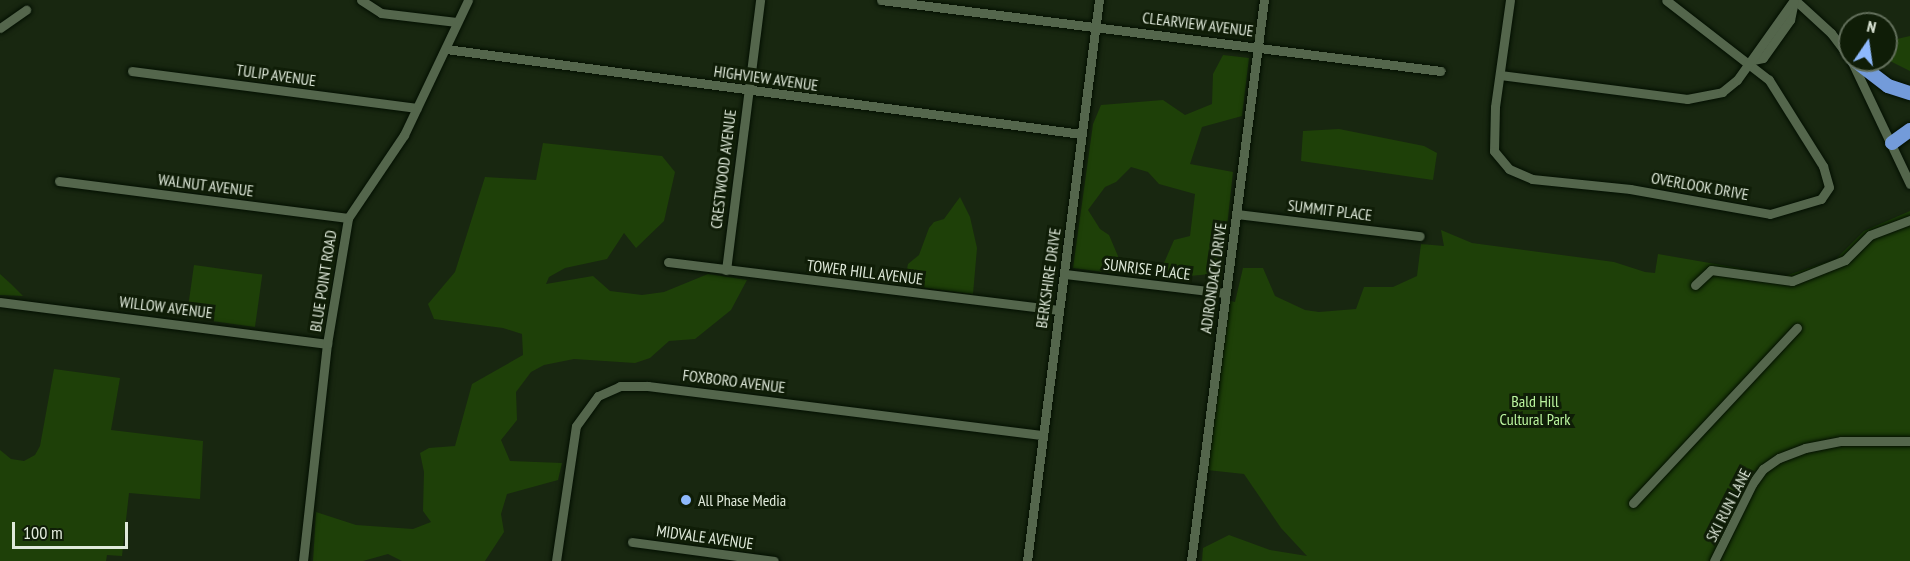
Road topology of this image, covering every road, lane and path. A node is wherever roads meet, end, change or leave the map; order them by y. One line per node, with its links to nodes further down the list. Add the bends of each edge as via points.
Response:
1 (361, 0): 11 (street, via 381,13)
2 (468, 0): 11 (street, BLUE POINT ROAD)
3 (760, 0): 23 (street, CRESTWOOD AVENUE)
4 (881, 0): 12 (street, CLEARVIEW AVENUE)
5 (1099, 0): 12 (street, BERKSHIRE DRIVE)
6 (1264, 0): 15 (street, ADIRONDACK DRIVE)
7 (1510, 0): 22 (street, OVERLOOK DRIVE)
8 (1666, 0): 17 (street, OVERLOOK DRIVE)
9 (1791, 2): 14 (street); 17 (street)
10 (26, 10): 13 (street)
11 (456, 22): 16 (street, BLUE POINT ROAD)
12 (1096, 26): 15 (street, CLEARVIEW AVENUE); 27 (street, BERKSHIRE DRIVE)
13 (0, 28)
14 (1838, 42)
15 (1258, 47): 19 (street, CLEARVIEW AVENUE); 31 (street, ADIRONDACK DRIVE)
16 (446, 49): 23 (street, HIGHVIEW AVENUE); 25 (street, BLUE POINT ROAD)
17 (1750, 62): 22 (street, via 1722,92 1687,99); 22 (street, OVERLOOK DRIVE, via 1769,80 1823,166 1829,187 1821,199 1770,214 1630,189 1532,178 1509,169 1494,151)
18 (132, 71): 25 (street, TULIP AVENUE)
19 (1441, 71)
20 (1858, 72): 28 (street)
21 (1870, 72): 24 (highway, via 1888,86)
22 (1500, 75)
23 (748, 91): 27 (street, HIGHVIEW AVENUE); 36 (street, CRESTWOOD AVENUE)
24 (1910, 93)
25 (417, 108): 32 (street, BLUE POINT ROAD, via 404,135)
26 (1910, 130): 28 (highway)
27 (1081, 134): 37 (street, BERKSHIRE DRIVE)
28 (1892, 143): 30 (street)
29 (59, 181): 32 (street, WALNUT AVENUE)
30 (1910, 184)
31 (1237, 214): 34 (street, SUMMIT PLACE); 39 (street, ADIRONDACK DRIVE)
32 (348, 218): 43 (street, BLUE POINT ROAD)
33 (1910, 220): 38 (street, via 1870,235 1845,260 1792,281 1711,270)
34 (1420, 236)
35 (668, 262): 36 (street, TOWER HILL AVENUE)
36 (726, 270): 41 (street, TOWER HILL AVENUE)
37 (1065, 274): 39 (street, SUNRISE PLACE); 41 (street, BERKSHIRE DRIVE)
38 (1695, 285)
39 (1225, 293): 52 (street, ADIRONDACK DRIVE)
40 (0, 302): 43 (street, WILLOW AVENUE)
41 (1059, 310): 44 (street, BERKSHIRE DRIVE)
42 (1797, 328): 46 (street)
43 (327, 344): 48 (street, BLUE POINT ROAD)
44 (1042, 435): 49 (street, FOXBORO AVENUE, via 648,386 620,386 598,396 576,426); 51 (street, BERKSHIRE DRIVE)
45 (1910, 441): 53 (street, SKI RUN LANE, via 1841,441 1779,458 1763,469 1752,484)
46 (1633, 503)
47 (632, 542): 50 (street, MIDVALE AVENUE)
48 (303, 561)
49 (556, 561)
50 (774, 561)
51 (1028, 561)
52 (1191, 561)
53 (1714, 561)

